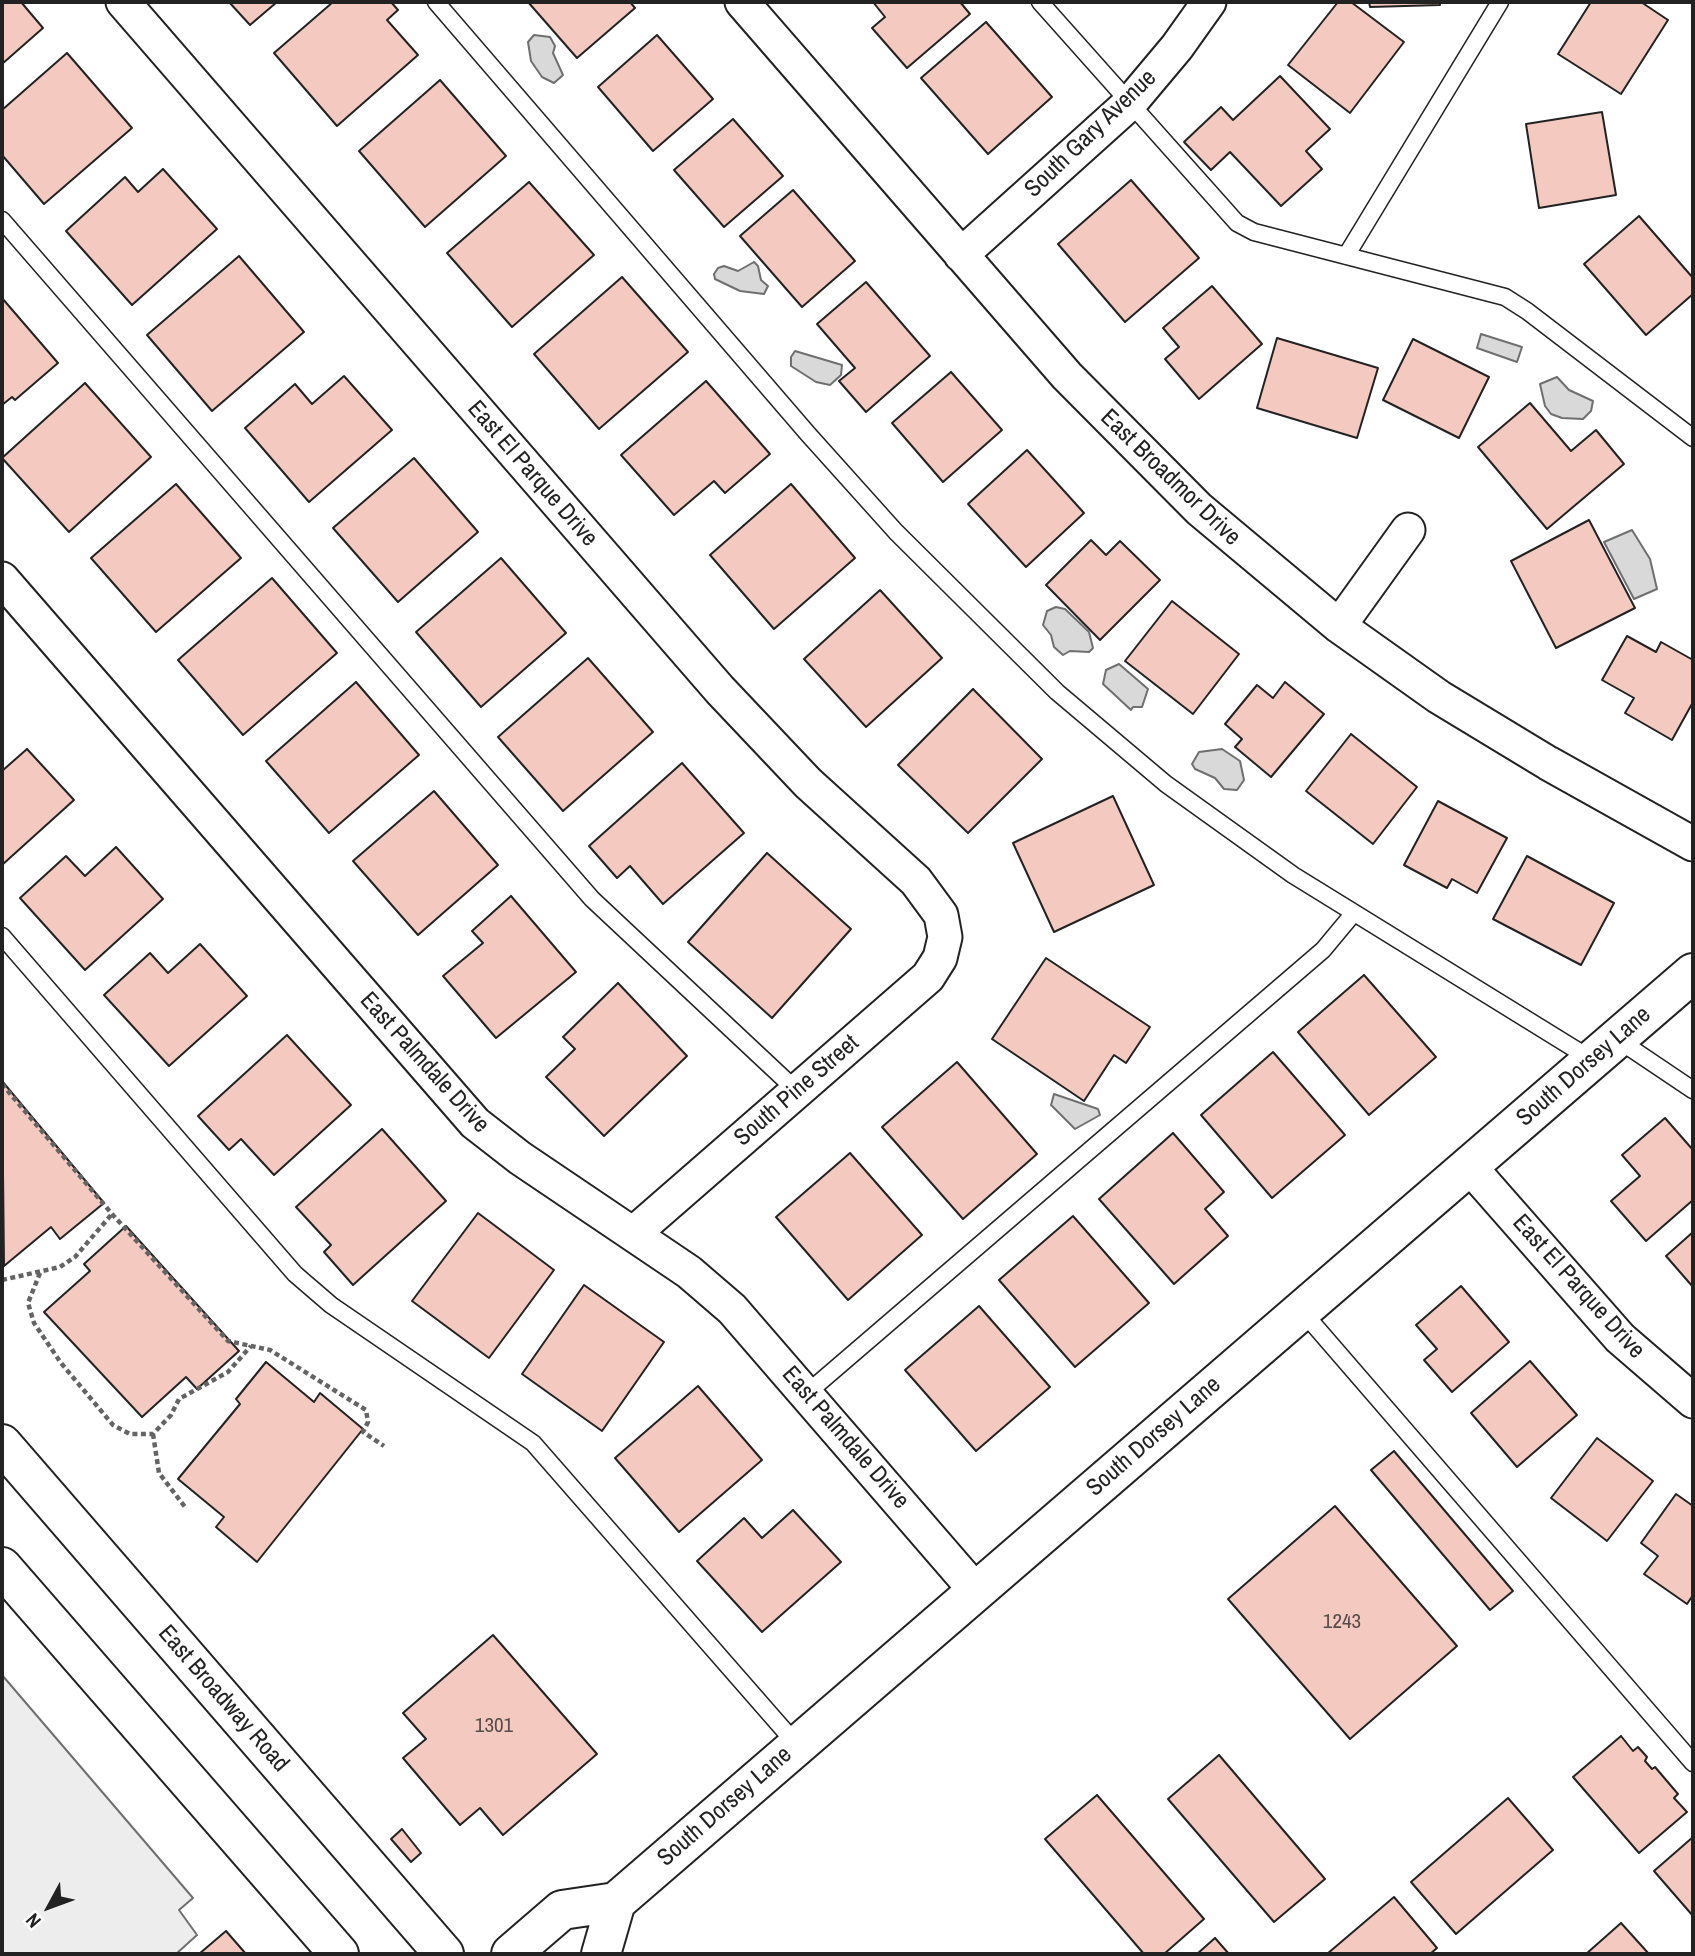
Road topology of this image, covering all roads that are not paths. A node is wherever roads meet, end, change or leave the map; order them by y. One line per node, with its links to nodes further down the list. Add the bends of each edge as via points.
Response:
1 (123, 2): 18 (street, East El Parque Drive, via 720,690 808,783 916,881 941,915)
2 (436, 2): 16 (lane, via 807,434 998,634 1057,692 1166,784)
3 (742, 2): 9 (street, East Broadmor Drive)
4 (1040, 2): 7 (lane)
5 (1209, 2): 7 (street, South Gary Avenue)
6 (1500, 2): 10 (lane)
7 (1129, 103): 9 (street, South Gary Avenue); 10 (lane, via 1237,223 1254,232)
8 (2, 220): 22 (lane, via 583,889)
9 (961, 255): 14 (street, East Broadmor Drive, via 1155,467 1245,550)
10 (1346, 256): 11 (lane, via 1505,297)
11 (1693, 438)
12 (1408, 530): 14 (street)
13 (2, 579): 24 (street, East Palmdale Drive, via 475,1123)
14 (1339, 626): 15 (street, East Broadmor Drive, via 1493,731)
15 (1693, 844)
16 (1353, 914): 20 (lane); 26 (lane, via 1323,950)
17 (2, 936): 31 (lane, via 295,1274 331,1305 533,1443)
18 (945, 937): 22 (street, South Pine Street, via 940,958 928,977)
19 (1693, 973): 20 (street, South Dorsey Lane)
20 (1604, 1049): 21 (lane); 23 (street, South Dorsey Lane)
21 (1693, 1090)
22 (797, 1091): 24 (street, South Pine Street)
23 (1469, 1166): 25 (street, South Dorsey Lane); 27 (street, East El Parque Drive, via 1620,1338)
24 (633, 1234): 26 (street, East Palmdale Drive, via 711,1289)
25 (1302, 1311): 30 (street, South Dorsey Lane); 32 (lane)
26 (806, 1394): 30 (street, East Palmdale Drive)
27 (1693, 1401)
28 (2, 1444): 35 (street, East Broadway Road)
29 (2, 1567): 34 (street)
30 (976, 1591): 31 (street, South Dorsey Lane)
31 (797, 1745): 33 (street, South Dorsey Lane)
32 (1693, 1763)
33 (616, 1902): 36 (street, via 562,1910); 37 (street)
34 (339, 1954)
35 (444, 1954)
36 (510, 1954)
37 (601, 1954)

